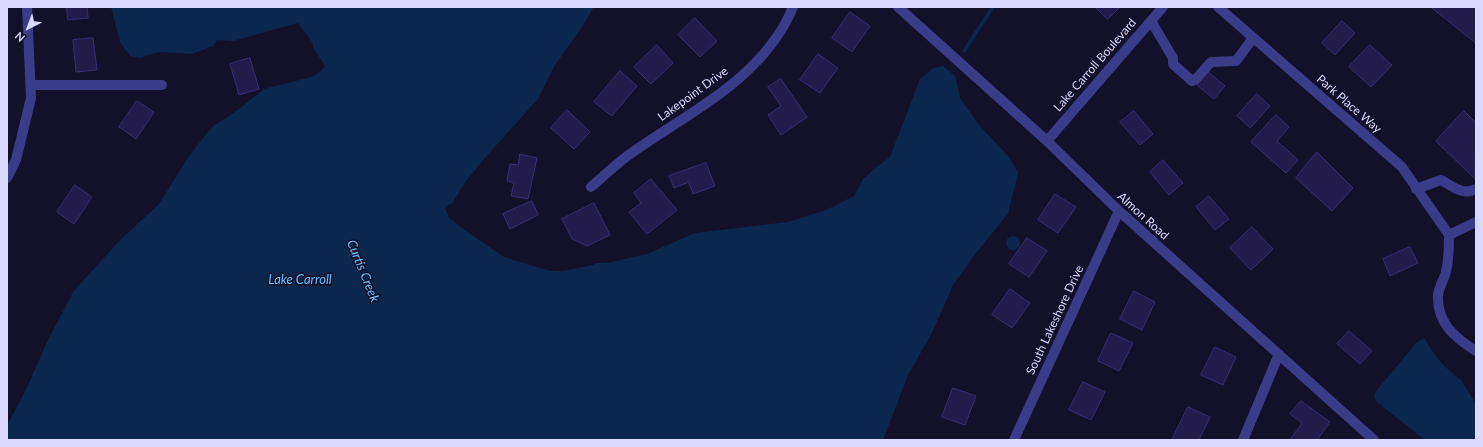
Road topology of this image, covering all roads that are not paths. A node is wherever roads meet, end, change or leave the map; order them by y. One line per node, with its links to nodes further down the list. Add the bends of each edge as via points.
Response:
1 (27, 7): 8 (street)
2 (793, 7): 12 (street, Lakepoint Drive, via 777,37 761,58 724,91 625,158)
3 (898, 7): 10 (street, Almon Road)
4 (1162, 7): 6 (street, Lake Carroll Boulevard)
5 (1218, 7): 7 (street, Park Place Way)
6 (1151, 21): 7 (street, via 1173,58 1173,64 1192,81 1211,62 1236,61); 10 (street, Lake Carroll Boulevard)
7 (1254, 38): 13 (street, Park Place Way, via 1402,167)
8 (31, 85): 9 (street); 11 (street, via 31,98 16,160)
9 (162, 85)
10 (1047, 141): 15 (street, Almon Road)
11 (7, 178)
12 (591, 187)
13 (1416, 189): 14 (street, via 1441,180 1458,190 1471,192); 17 (street, Park Place Way)
14 (1476, 189)
15 (1118, 211): 19 (street, Almon Road); 20 (street, South Lakeshore Drive)
16 (1476, 222): 17 (street)
17 (1449, 235): 18 (street, via 1450,253 1438,295 1441,314 1447,328)
18 (1476, 351)
19 (1279, 354): 21 (street); 22 (street, Almon Road)
20 (1014, 440)
21 (1243, 440)
22 (1374, 440)

